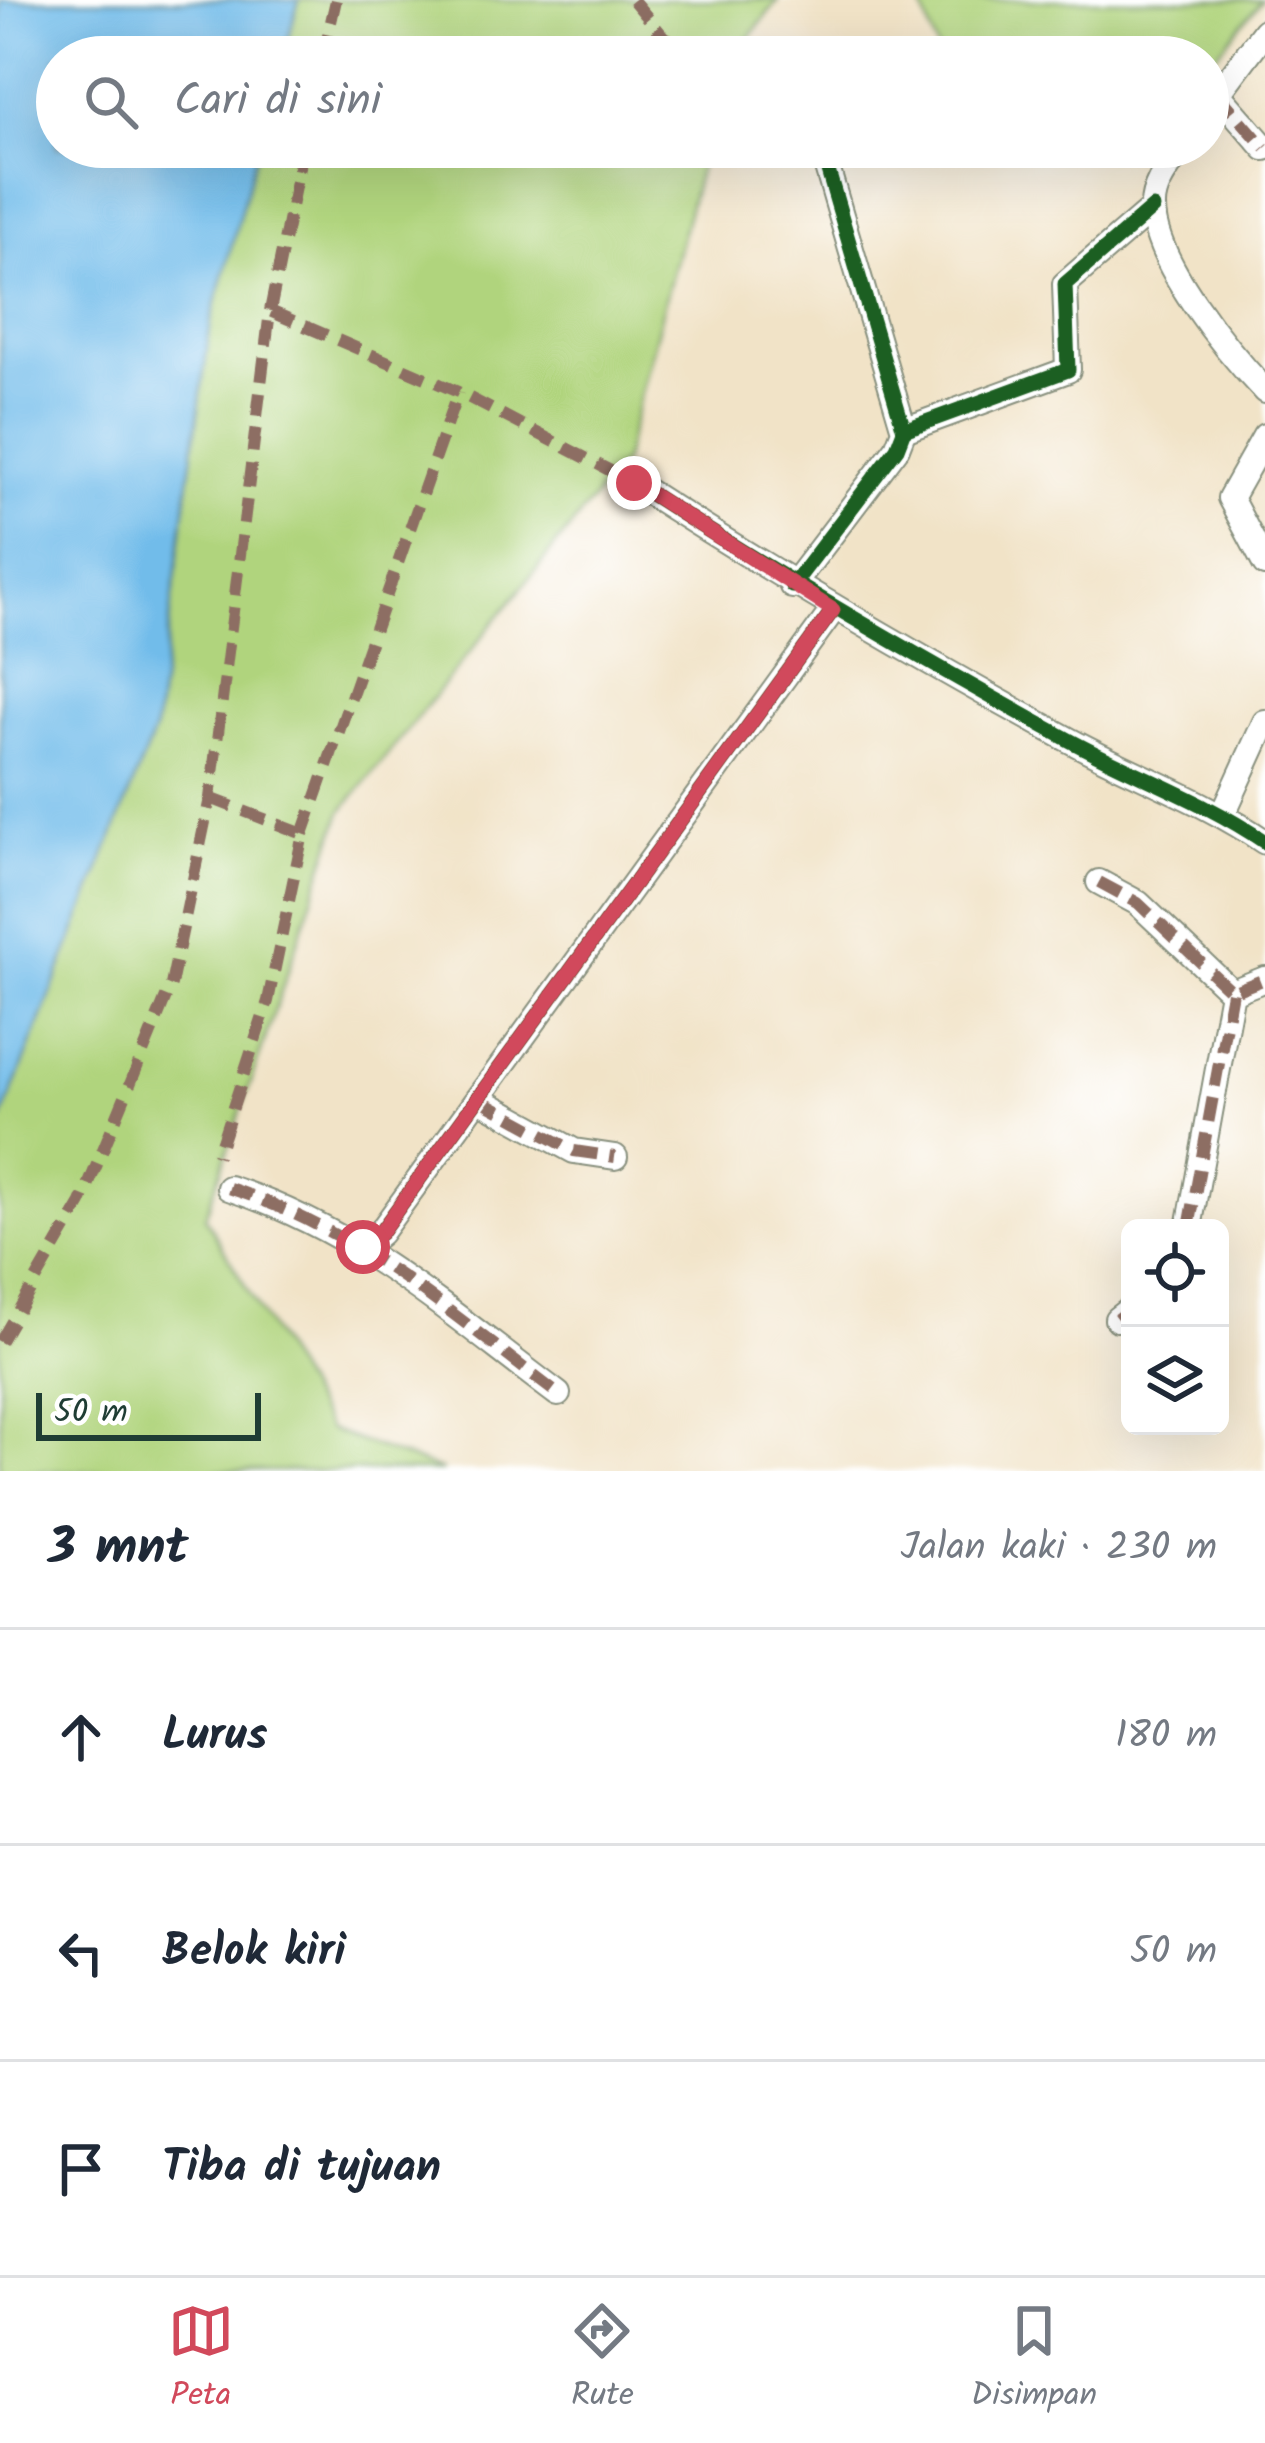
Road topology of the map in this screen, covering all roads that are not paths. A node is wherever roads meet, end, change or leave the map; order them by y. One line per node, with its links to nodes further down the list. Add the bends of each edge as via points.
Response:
1 (1265, 31): 2 (street)
2 (1229, 79)
3 (1229, 115): 4 (street)
4 (1265, 148)
5 (827, 168): 9 (street)
6 (1168, 168): 7 (street)
7 (1153, 208): 8 (street, via 1210,334); 9 (street, via 1065,284 1068,370)
8 (1265, 391)
9 (904, 430): 13 (street)
10 (1265, 436): 12 (street, via 1230,498)
11 (634, 483): 13 (street)
12 (1265, 564)
13 (792, 586): 14 (street)
14 (833, 610): 16 (street, via 1076,744); 21 (street)
15 (1265, 722): 16 (street)
16 (1223, 814): 17 (street)
17 (1265, 842)
18 (1099, 882): 20 (street, via 1138,903)
19 (1265, 979): 20 (street)
20 (1232, 992): 24 (street)
21 (479, 1099): 22 (street, via 574,1151); 25 (street)
22 (615, 1157)
23 (229, 1188): 25 (street, via 298,1211)
24 (1191, 1219)
25 (363, 1247): 26 (street)
26 (558, 1394)

